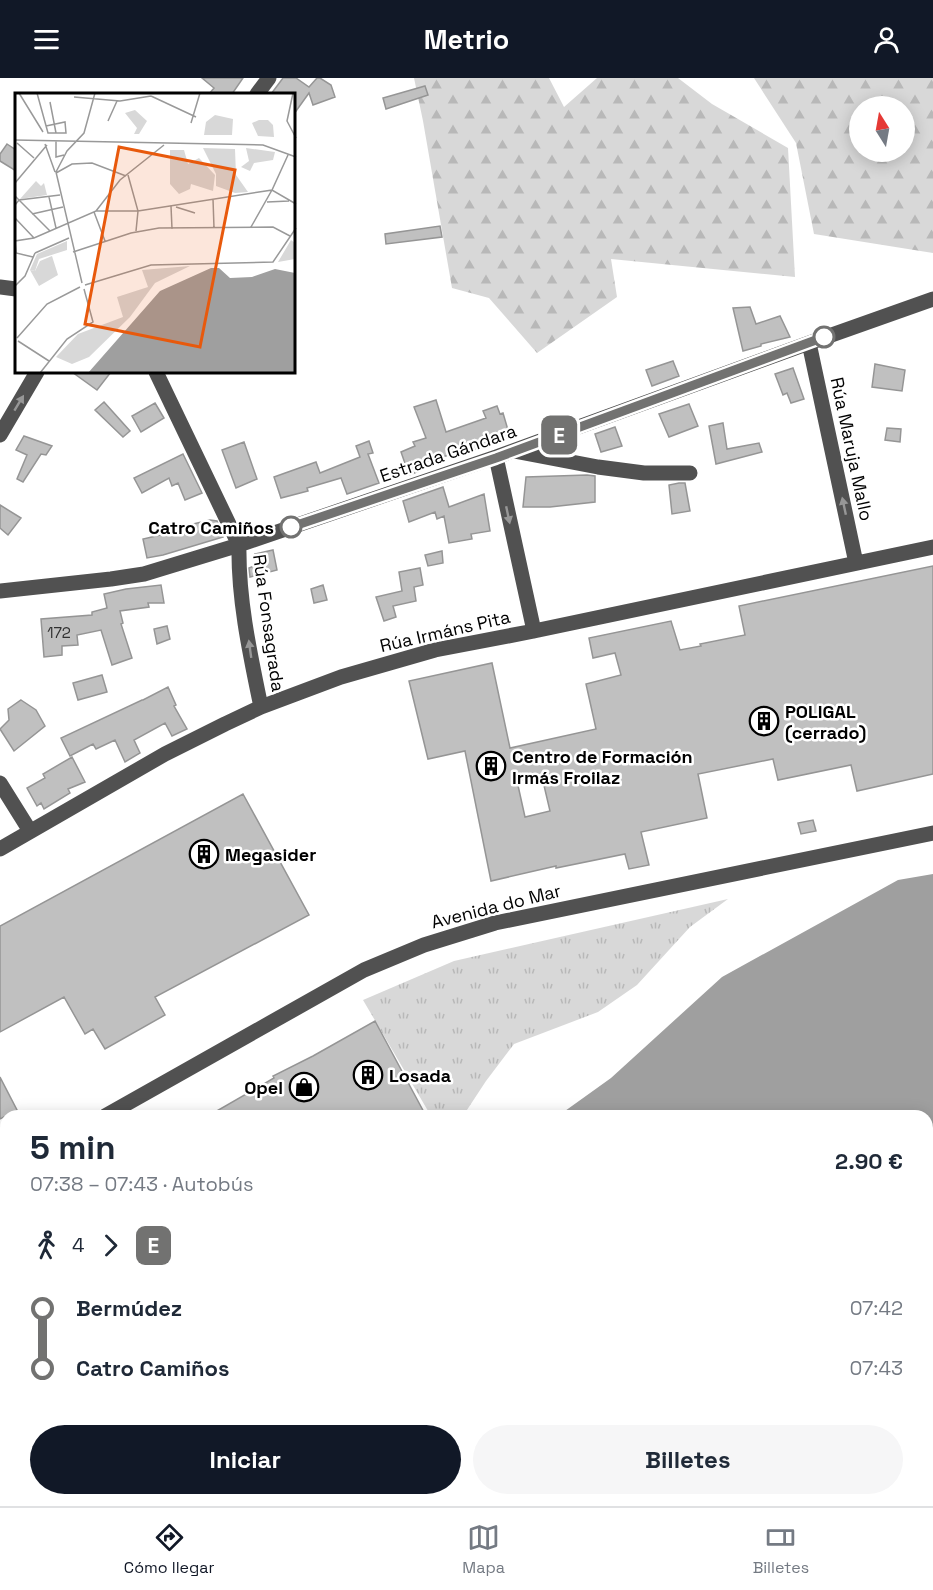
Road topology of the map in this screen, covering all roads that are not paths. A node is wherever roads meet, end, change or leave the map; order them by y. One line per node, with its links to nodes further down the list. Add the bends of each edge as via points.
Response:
1 (269, 78): 2 (street)
2 (258, 93)
3 (0, 287): 4 (street)
4 (15, 289)
5 (933, 299): 6 (street, Estrada Gándara)
6 (809, 343): 10 (street, Estrada Gándara); 15 (street, Rúa Maruja Mallo, one-way to 6)
7 (36, 374): 9 (street, one-way to 7)
8 (157, 374): 13 (street)
9 (0, 435)
10 (514, 451): 11 (street, Estrada Gándara); 12 (street, via 644,473)
11 (496, 458): 13 (street, Estrada Gándara); 17 (street, one-way to 17)
12 (690, 473)
13 (239, 545): 16 (street, Estrada Gándara, via 144,574); 18 (street, Rúa Fonsagrada, one-way to 13, via 239,573)
14 (933, 547): 15 (street, Rúa Irmáns Pita)
15 (856, 563): 17 (street, Rúa Irmáns Pita)
16 (0, 591)
17 (534, 631): 18 (street, Rúa Irmáns Pita, via 435,650 340,677)
18 (261, 707): 20 (street, Rúa Irmáns Pita, via 165,754)
19 (0, 783): 20 (street)
20 (30, 831): 22 (street, Rúa Irmáns Pita)
21 (933, 833): 23 (street, Avenida do Mar, via 495,923 424,945 363,970)
22 (0, 849)
23 (116, 1110)

